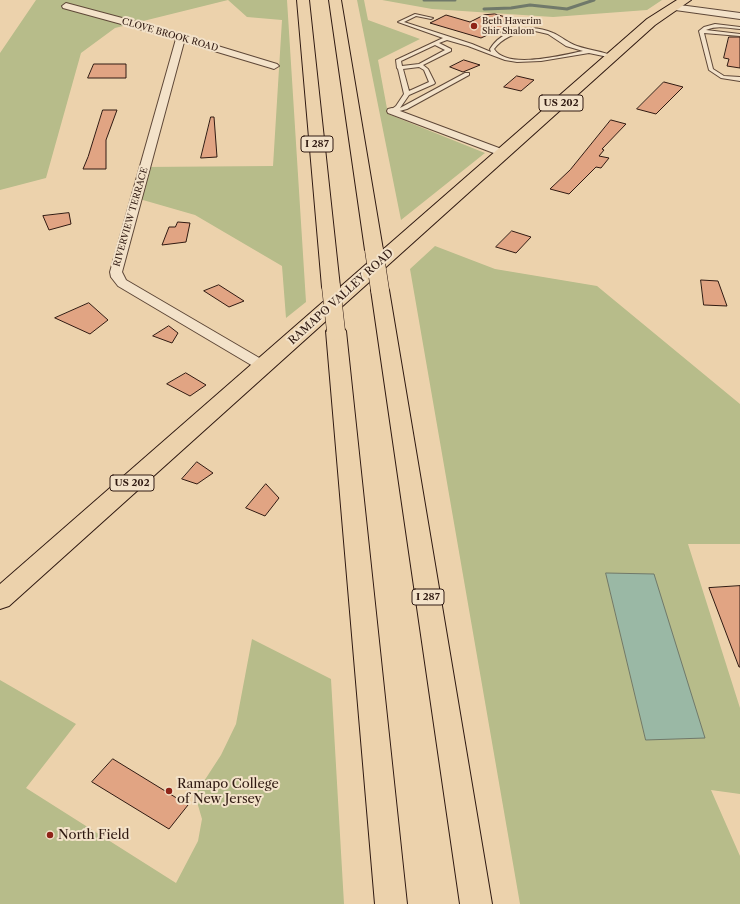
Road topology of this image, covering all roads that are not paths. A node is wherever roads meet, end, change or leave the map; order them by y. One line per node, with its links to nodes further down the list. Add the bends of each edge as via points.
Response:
1 (303, 0): 30 (main road, I 287, bridge)
2 (335, 0): 31 (main road, I 287, bridge)
3 (678, 4): 5 (street); 19 (main road, RAMAPO VALLEY ROAD / US 202, via 651,22)
4 (66, 6): 10 (street, CLOVE BROOK ROAD)
5 (740, 16)
6 (431, 18): 11 (lane, via 415,14 400,22)
7 (740, 28): 8 (lane, via 718,25 707,26)
8 (701, 31): 9 (lane); 24 (lane, via 711,70 723,77)
9 (740, 36)
10 (181, 38): 20 (street, CLOVE BROOK ROAD); 28 (street, RIVERVIEW TERRACE, via 116,272 117,277 122,283)
11 (447, 38): 12 (lane); 15 (lane)
12 (436, 43): 21 (lane, via 449,50); 22 (lane, via 398,60)
13 (568, 45): 14 (lane, via 550,33 528,30 518,31); 16 (lane); 18 (lane)
14 (493, 47): 15 (lane); 17 (lane)
15 (481, 49): 17 (lane)
16 (587, 52): 18 (lane); 19 (lane)
17 (497, 56): 18 (lane, via 527,62)
18 (556, 57)
19 (613, 57): 27 (main road, RAMAPO VALLEY ROAD / US 202)
20 (274, 66)
21 (420, 66): 22 (lane); 25 (lane, via 426,69 432,82)
22 (399, 68): 25 (lane)
23 (467, 74): 26 (lane, via 405,108)
24 (740, 79)
25 (407, 94): 26 (lane)
26 (392, 111): 27 (street)
27 (503, 153): 28 (main road, RAMAPO VALLEY ROAD / US 202)
28 (263, 366): 29 (main road, RAMAPO VALLEY ROAD / US 202)
29 (0, 599)
30 (391, 904)
31 (476, 904)

